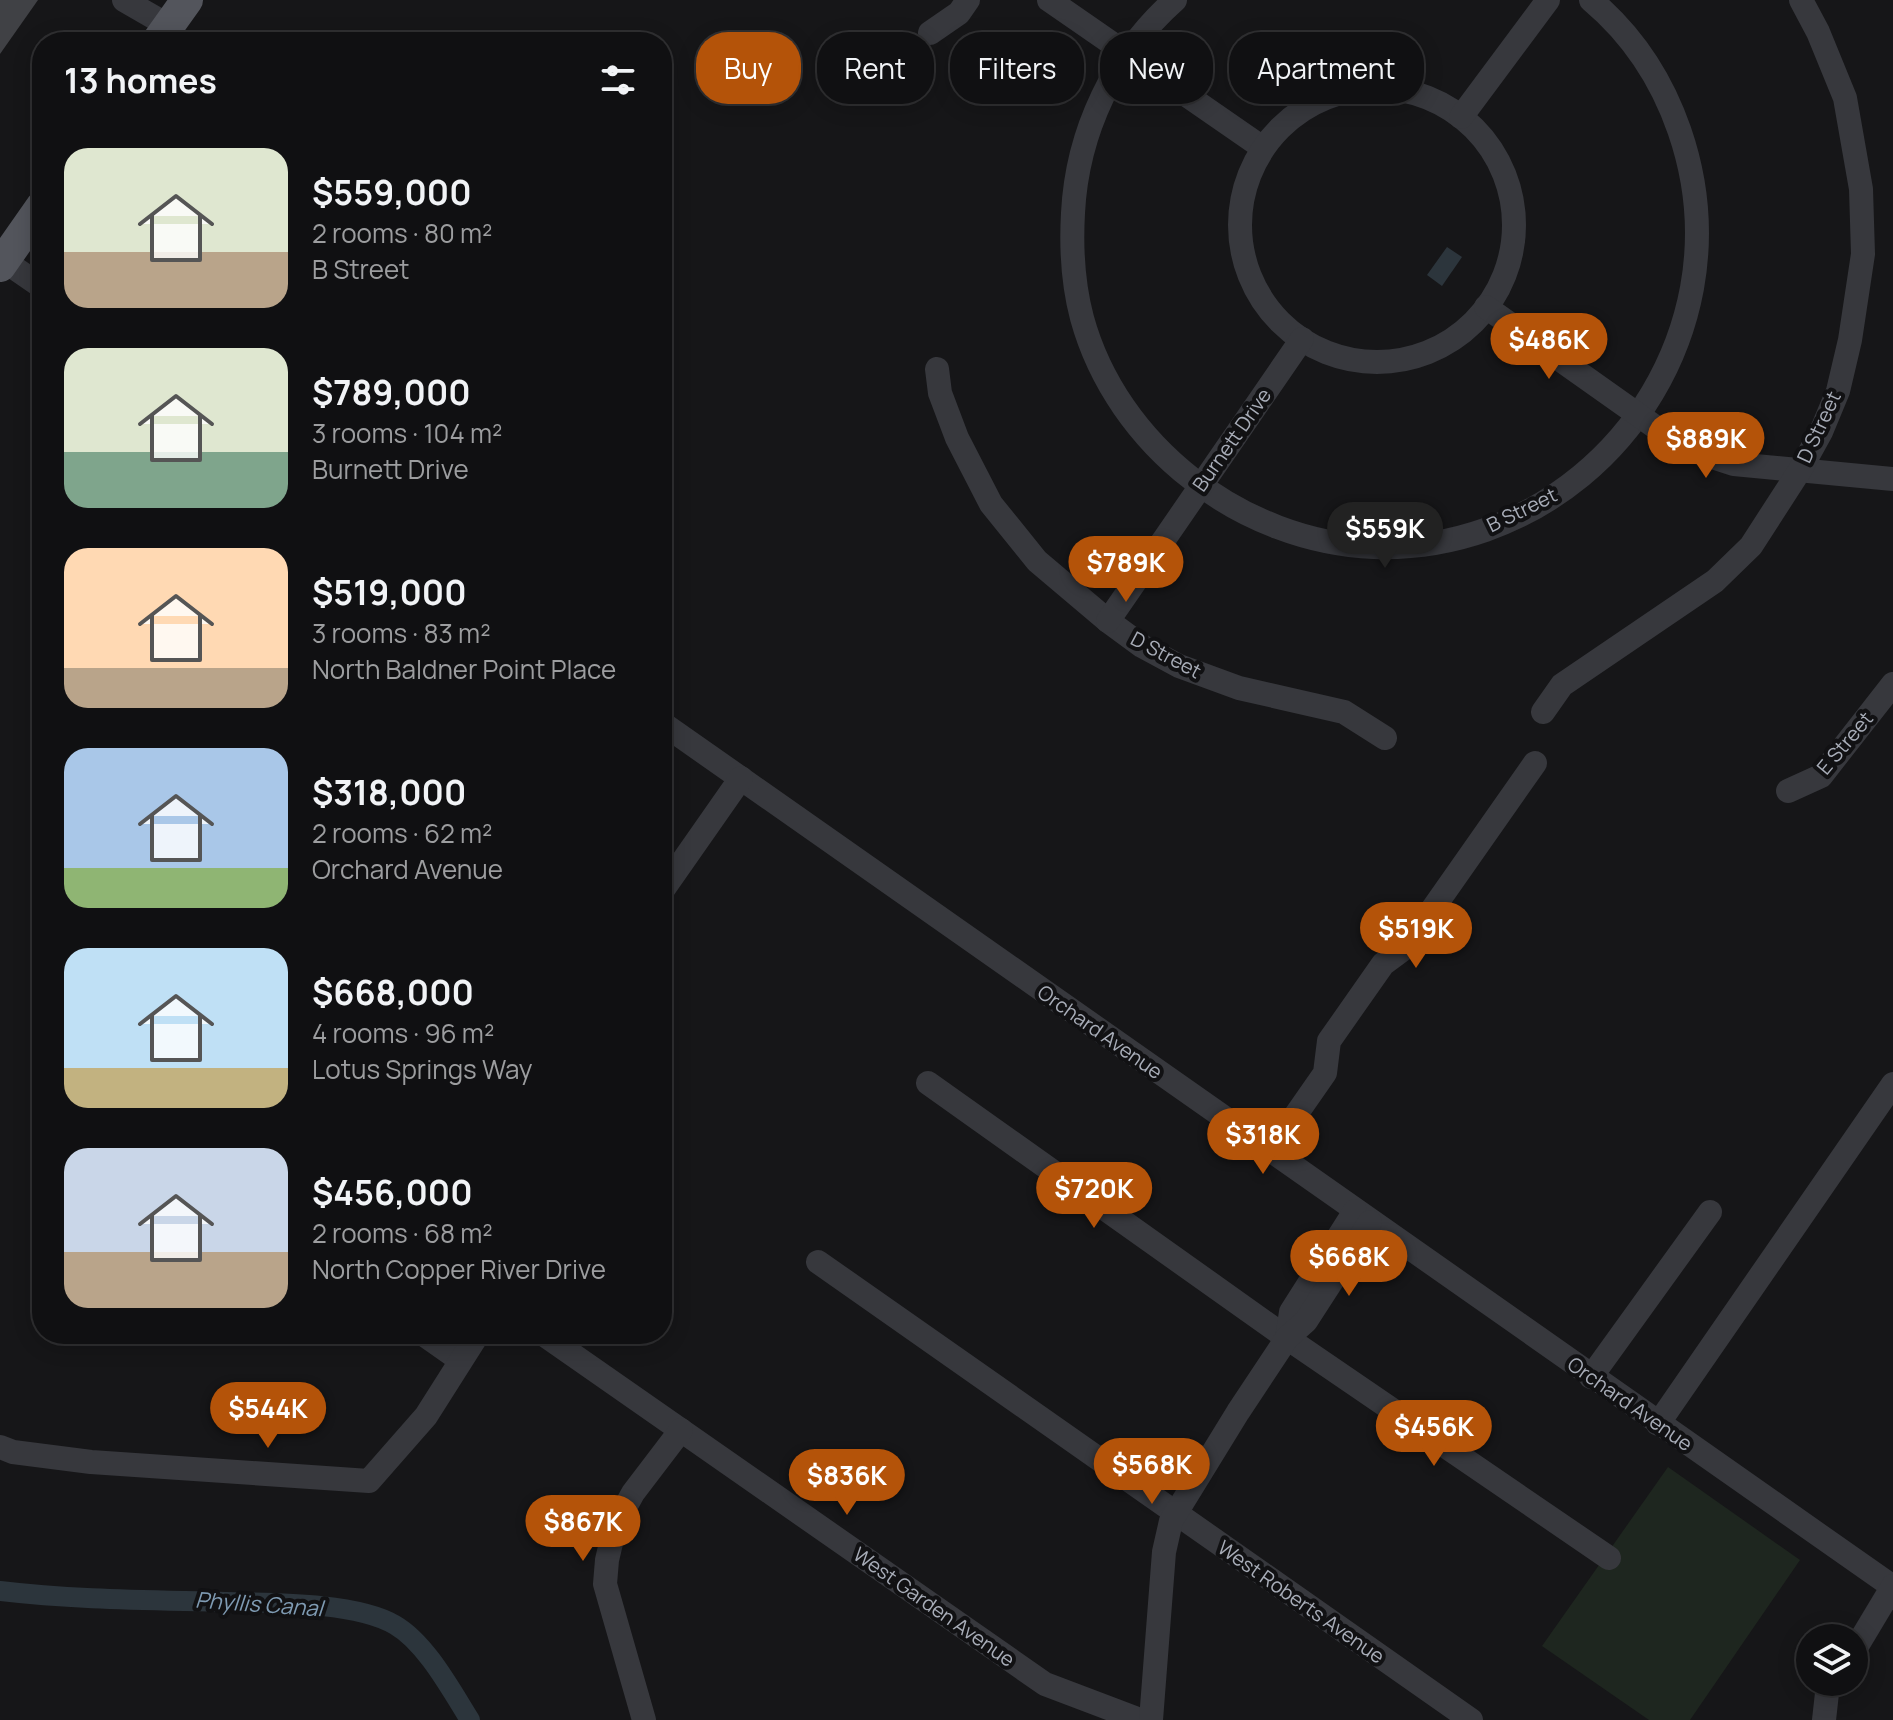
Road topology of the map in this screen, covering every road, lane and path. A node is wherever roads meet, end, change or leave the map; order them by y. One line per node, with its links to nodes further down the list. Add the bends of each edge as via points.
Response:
1 (124, 0): 8 (street)
2 (968, 0): 9 (street)
3 (1049, 0): 11 (street)
4 (1175, 0): 10 (street, B Street)
5 (1548, 0): 14 (street)
6 (1591, 0): 22 (street, B Street, via 1642,55 1669,103 1688,154 1697,208 1697,263 1687,317 1668,368)
7 (1801, 0): 23 (street, D Street, via 1845,98 1861,189 1863,254 1838,391)
8 (171, 23)
9 (931, 32)
10 (1144, 32)
11 (1100, 36)
12 (1100, 102): 25 (street, B Street, via 1074,182 1071,251 1083,319 1109,383 1149,440)
13 (1199, 104): 15 (street)
14 (1461, 117): 15 (street, via 1409,91 1351,90 1297,113); 19 (street, via 1493,154 1511,199 1510,257)
15 (1263, 148): 20 (street, via 1243,192 1242,250 1265,304)
16 (32, 220): 17 (main road)
17 (1, 262): 18 (street)
18 (32, 281)
19 (1486, 307): 20 (street, via 1456,336 1403,359 1344,358); 22 (street)
20 (1302, 339): 25 (street, Burnett Drive)
21 (937, 369): 26 (street, D Street, via 957,438 991,504 1037,561)
22 (1640, 416): 23 (street, via 1685,448 1734,464); 25 (street, B Street, via 1599,462 1551,500 1495,527 1435,543 1374,547 1313,538 1254,518)
23 (1800, 470): 24 (street); 28 (street, D Street, via 1751,546 1715,581 1562,685)
24 (1893, 479)
25 (1201, 487): 26 (street, Burnett Drive)
26 (1108, 621): 30 (street, D Street, via 1179,666 1239,688 1344,712)
27 (1893, 684): 33 (street, E Street, via 1821,776)
28 (1543, 712)
29 (672, 730): 32 (street, Orchard Avenue)
30 (1385, 738)
31 (1535, 763): 37 (street, via 1406,947 1383,964 1329,1041 1325,1073)
32 (741, 778): 34 (street); 37 (street, Orchard Avenue)
33 (1788, 791)
34 (672, 877)
35 (928, 1083): 41 (street)
36 (1893, 1084): 47 (street)
37 (1270, 1152): 39 (street, Orchard Avenue)
38 (1710, 1212): 46 (street)
39 (1362, 1217): 41 (street, via 1306,1321); 46 (street, Orchard Avenue)
40 (818, 1262): 50 (street, West Roberts Avenue)
41 (1287, 1338): 50 (street); 51 (street)
42 (437, 1344): 45 (street)
43 (471, 1344): 45 (street)
44 (557, 1344): 48 (street, West Garden Avenue)
45 (460, 1360): 49 (street, via 426,1416 369,1481 91,1462)
46 (1591, 1377): 47 (street, Orchard Avenue)
47 (1658, 1424): 52 (street, Orchard Avenue)
48 (681, 1430): 55 (street, via 633,1493 615,1526 607,1560 605,1584); 56 (street, West Garden Avenue, via 1045,1684)
49 (0, 1447)
50 (1176, 1514): 57 (street, via 1164,1552); 58 (street, West Roberts Avenue)
51 (1609, 1558)
52 (1893, 1587): 53 (street)
53 (1868, 1628)
54 (1827, 1696): 59 (street)
55 (644, 1720)
56 (1140, 1720)
57 (1151, 1720)
58 (1471, 1720)
59 (1824, 1720)

